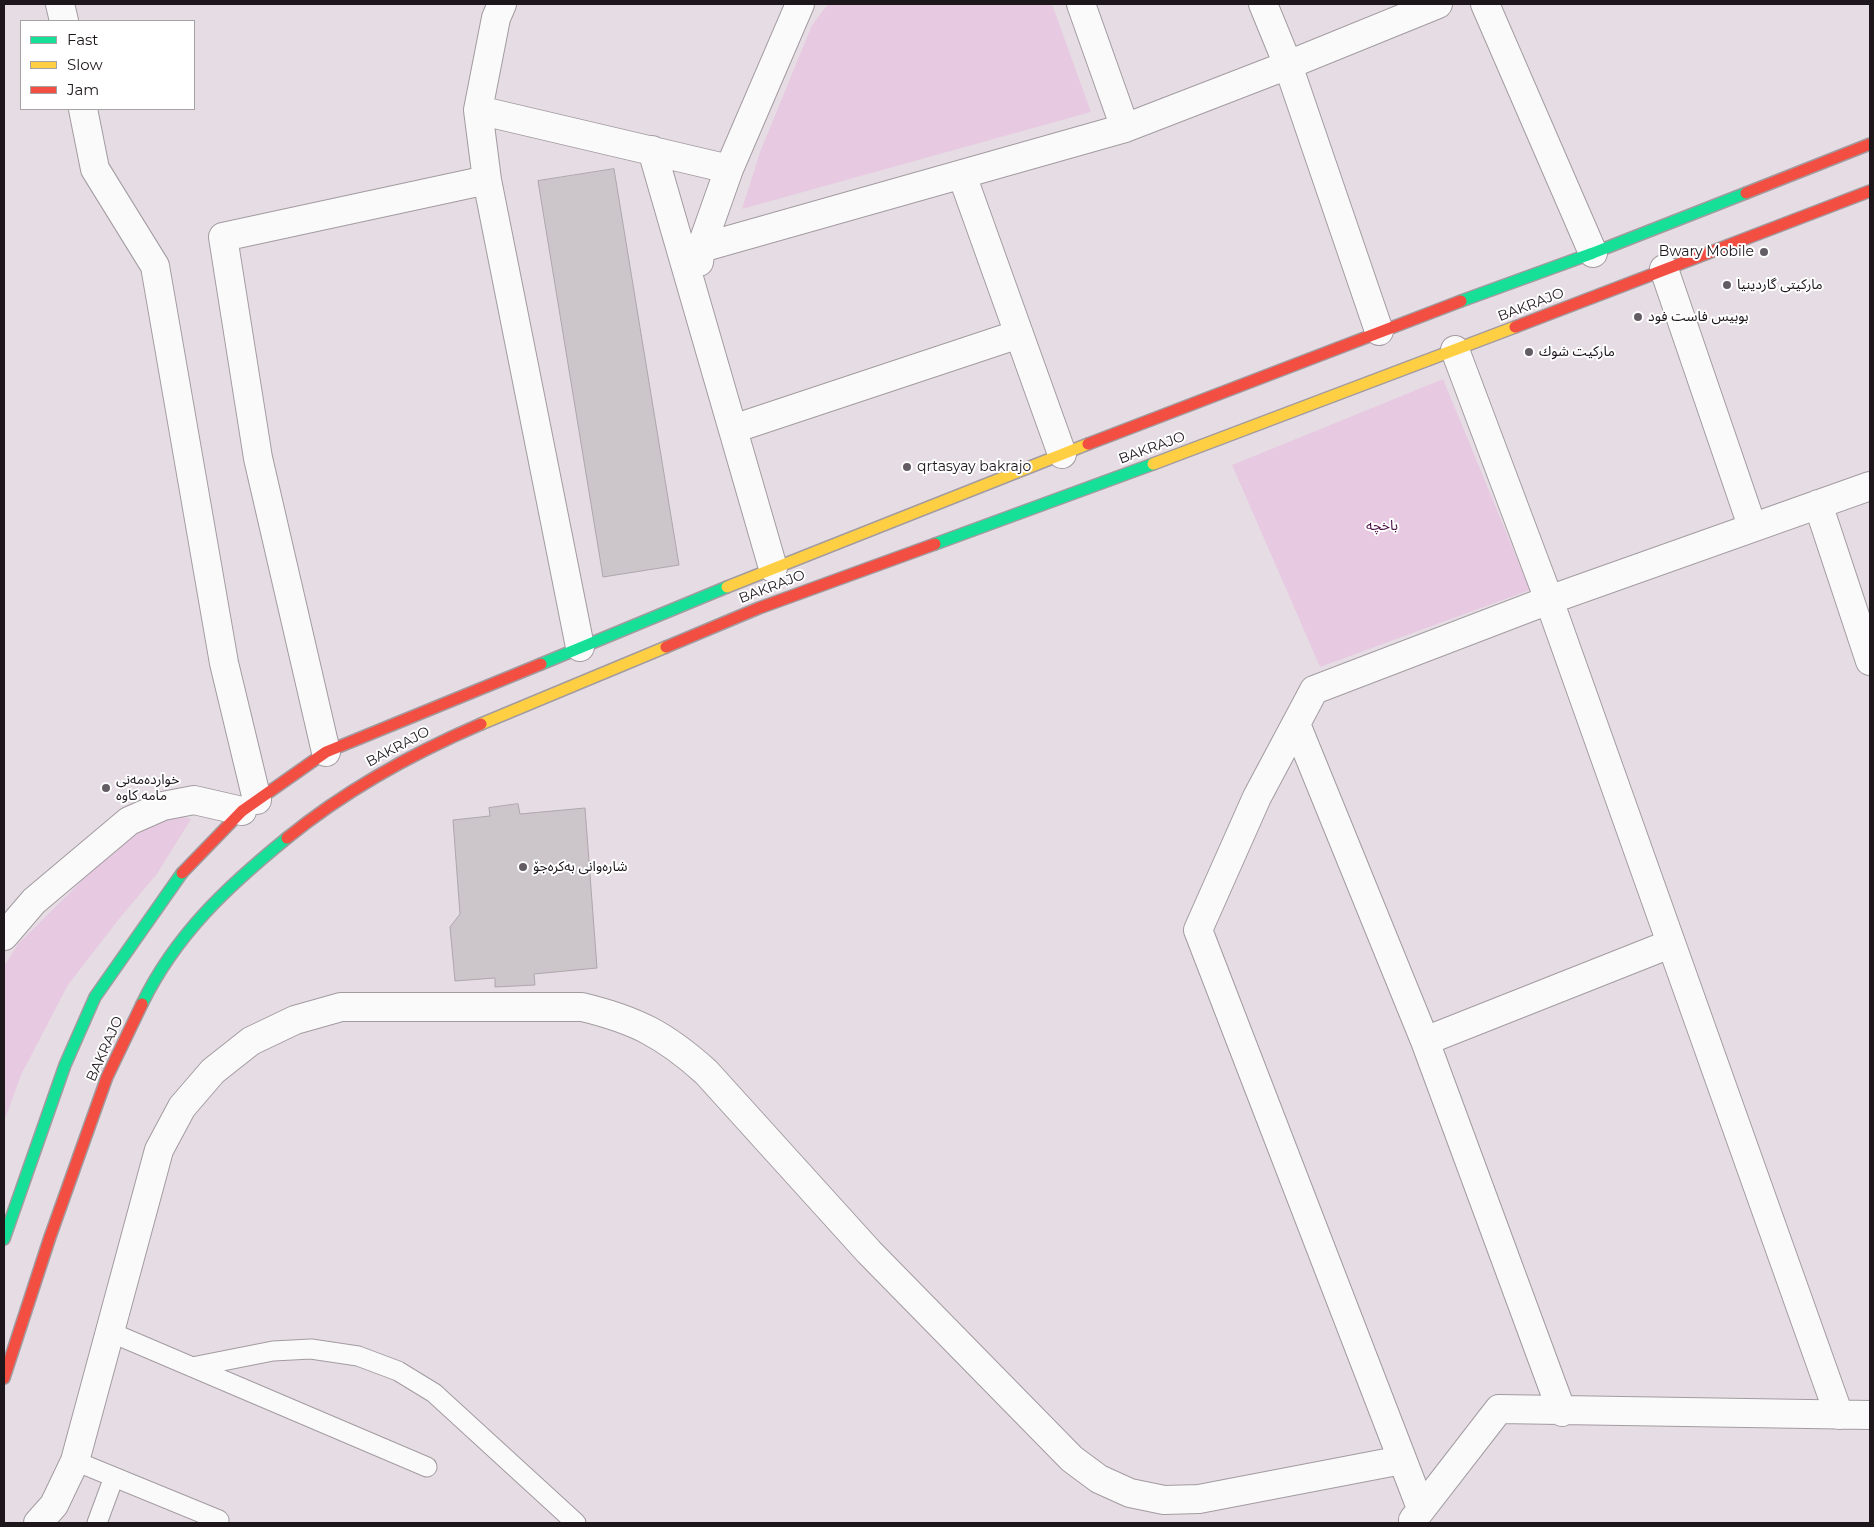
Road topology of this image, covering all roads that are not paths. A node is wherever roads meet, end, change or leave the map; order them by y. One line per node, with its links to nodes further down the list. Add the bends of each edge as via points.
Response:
1 (60, 4): 8 (street)
2 (502, 4): 11 (street, via 496,18)
3 (800, 4): 15 (street)
4 (1080, 4): 12 (street)
5 (1263, 4): 9 (street)
6 (1438, 4): 9 (street)
7 (1486, 4): 20 (street)
8 (64, 20)
9 (1288, 65): 12 (street); 23 (street)
10 (83, 110): 37 (street, via 95,169 155,266)
11 (478, 110): 14 (street); 17 (street)
12 (1125, 128): 16 (street)
13 (1870, 144): 20 (street, BAKRAJO)
14 (652, 150): 15 (street); 22 (street)
15 (728, 169): 19 (street)
16 (962, 175): 19 (street); 24 (street)
17 (488, 180): 33 (street); 36 (street, via 223,236 258,458)
18 (1870, 191): 21 (street, BAKRAJO)
19 (701, 248): 22 (street)
20 (1593, 253): 23 (street, BAKRAJO)
21 (1664, 269): 25 (street, BAKRAJO); 30 (street)
22 (694, 293): 26 (street)
23 (1379, 331): 27 (street, BAKRAJO)
24 (1019, 334): 26 (street); 27 (street)
25 (1456, 350): 32 (street); 44 (street, BAKRAJO, via 759,608 441,741 359,785 260,859 211,904 178,946 147,994 107,1077)
26 (733, 429): 31 (street)
27 (1062, 454): 31 (street, BAKRAJO)
28 (1870, 486): 29 (street)
29 (1818, 504): 30 (street); 34 (street)
30 (1752, 526): 32 (street)
31 (773, 568): 33 (street, BAKRAJO)
32 (1549, 600): 35 (street, via 1314,690); 39 (street)
33 (580, 647): 36 (street, BAKRAJO)
34 (1870, 661)
35 (1296, 724): 40 (street); 48 (street, via 1257,797 1198,930)
36 (326, 752): 37 (street, BAKRAJO)
37 (249, 806): 38 (street, via 194,800 162,806 129,821 34,901); 41 (street, BAKRAJO, via 187,866 95,997 64,1065)
38 (4, 936)
39 (1670, 944): 40 (street); 46 (street)
40 (1424, 1041): 45 (street)
41 (4, 1239)
42 (110, 1332): 43 (lane); 48 (street, via 159,1150 188,1100 213,1071 251,1041 295,1020 341,1007 582,1006 650,1029 680,1048 706,1072 869,1252 1072,1459 1099,1479 1130,1493 1164,1500 1198,1499); 49 (street)
43 (192, 1367): 50 (lane); 56 (lane, via 273,1351 311,1349 358,1356 398,1371 434,1393)
44 (4, 1378)
45 (1562, 1412): 46 (street); 52 (street, via 1500,1409)
46 (1839, 1415): 47 (street)
47 (1870, 1415)
48 (1402, 1460): 52 (street)
49 (75, 1461): 51 (lane); 54 (street, via 54,1505)
50 (427, 1467)
51 (114, 1477): 53 (lane); 55 (lane)
52 (1416, 1516)
53 (219, 1520)
54 (38, 1523)
55 (97, 1523)
56 (576, 1523)

